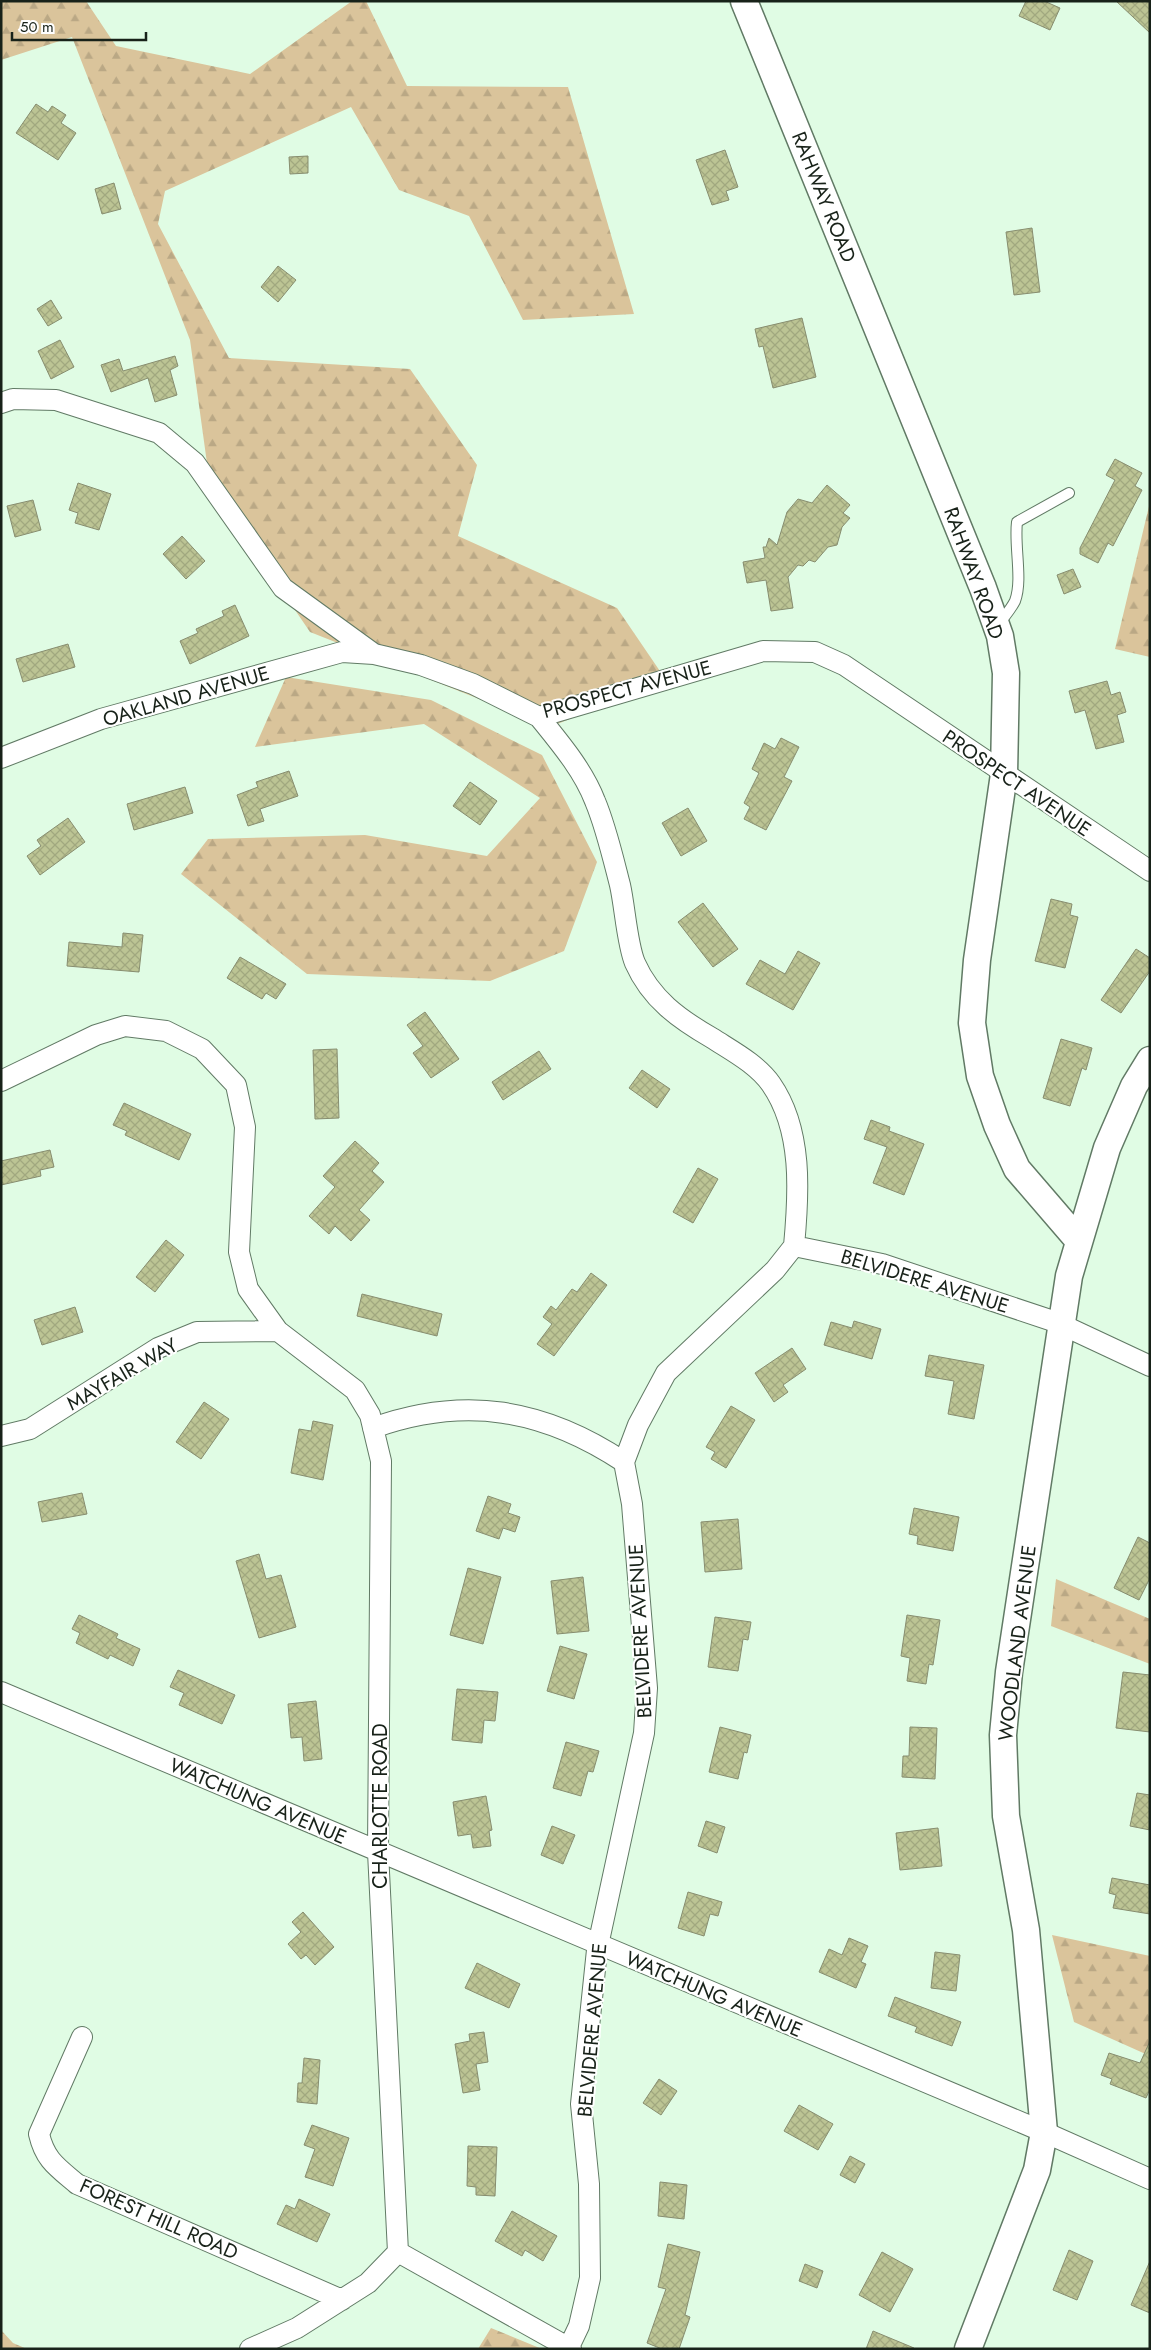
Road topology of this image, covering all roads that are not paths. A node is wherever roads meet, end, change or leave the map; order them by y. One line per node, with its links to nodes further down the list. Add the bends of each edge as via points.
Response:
1 (744, 1): 4 (street, RAHWAY ROAD)
2 (1, 403): 5 (street, PROSPECT AVENUE, via 13,399 56,400 159,433 195,463 284,588)
3 (1069, 493): 4 (lane, via 1017,522 1015,600)
4 (997, 627): 8 (street, RAHWAY ROAD, via 1006,673)
5 (374, 654): 6 (street, PROSPECT AVENUE, via 473,684); 7 (street, OAKLAND AVENUE, via 342,652 110,716)
6 (539, 716): 8 (street, PROSPECT AVENUE, via 763,651 815,652 844,665); 13 (street, via 573,760 595,801 620,885 635,962 654,993 677,1017 741,1056 770,1083 785,1107 799,1195)
7 (1, 758)
8 (1004, 774): 9 (street, PROSPECT AVENUE); 12 (street, RAHWAY ROAD, via 977,960 972,1024 980,1076 1017,1169)
9 (1150, 871)
10 (1150, 1060): 12 (street, WOODLAND AVENUE, via 1134,1086 1107,1148)
11 (1, 1081): 15 (street, CHARLOTTE ROAD, via 96,1035 125,1026 166,1031 202,1049 236,1085 244,1127 239,1252 248,1289)
12 (1079, 1240): 14 (street, WOODLAND AVENUE)
13 (794, 1246): 14 (street, BELVIDERE AVENUE, via 882,1264); 19 (street, via 775,1270 666,1373 638,1425)
14 (1061, 1325): 16 (street, BELVIDERE AVENUE); 24 (street, WOODLAND AVENUE, via 1009,1672 1003,1735 1006,1816 1026,1930)
15 (278, 1331): 17 (street, CHARLOTTE ROAD, via 355,1390 370,1415); 18 (street, MAYFAIR WAY, via 197,1332 158,1348 30,1429)
16 (1150, 1366)
17 (373, 1428): 19 (street, via 419,1414 446,1410 499,1411 560,1426); 21 (street, CHARLOTTE ROAD, via 380,1461)
18 (1, 1436)
19 (624, 1462): 22 (street, BELVIDERE AVENUE, via 632,1504 647,1688 644,1733)
20 (1, 1692): 21 (street, WATCHUNG AVENUE)
21 (378, 1852): 22 (street, WATCHUNG AVENUE); 26 (street, CHARLOTTE ROAD)
22 (598, 1945): 24 (street, WATCHUNG AVENUE); 28 (street, BELVIDERE AVENUE, via 581,2104 589,2184 590,2278 580,2326)
23 (82, 2037): 27 (street, FOREST HILL ROAD, via 38,2134 49,2161 77,2184)
24 (1044, 2132): 25 (street, WATCHUNG AVENUE); 30 (street, WOODLAND AVENUE, via 1037,2170)
25 (1150, 2179)
26 (398, 2252): 27 (street, via 368,2283); 28 (street)
27 (342, 2300): 29 (street, via 297,2328)
28 (569, 2348)
29 (250, 2349)
30 (968, 2349)

